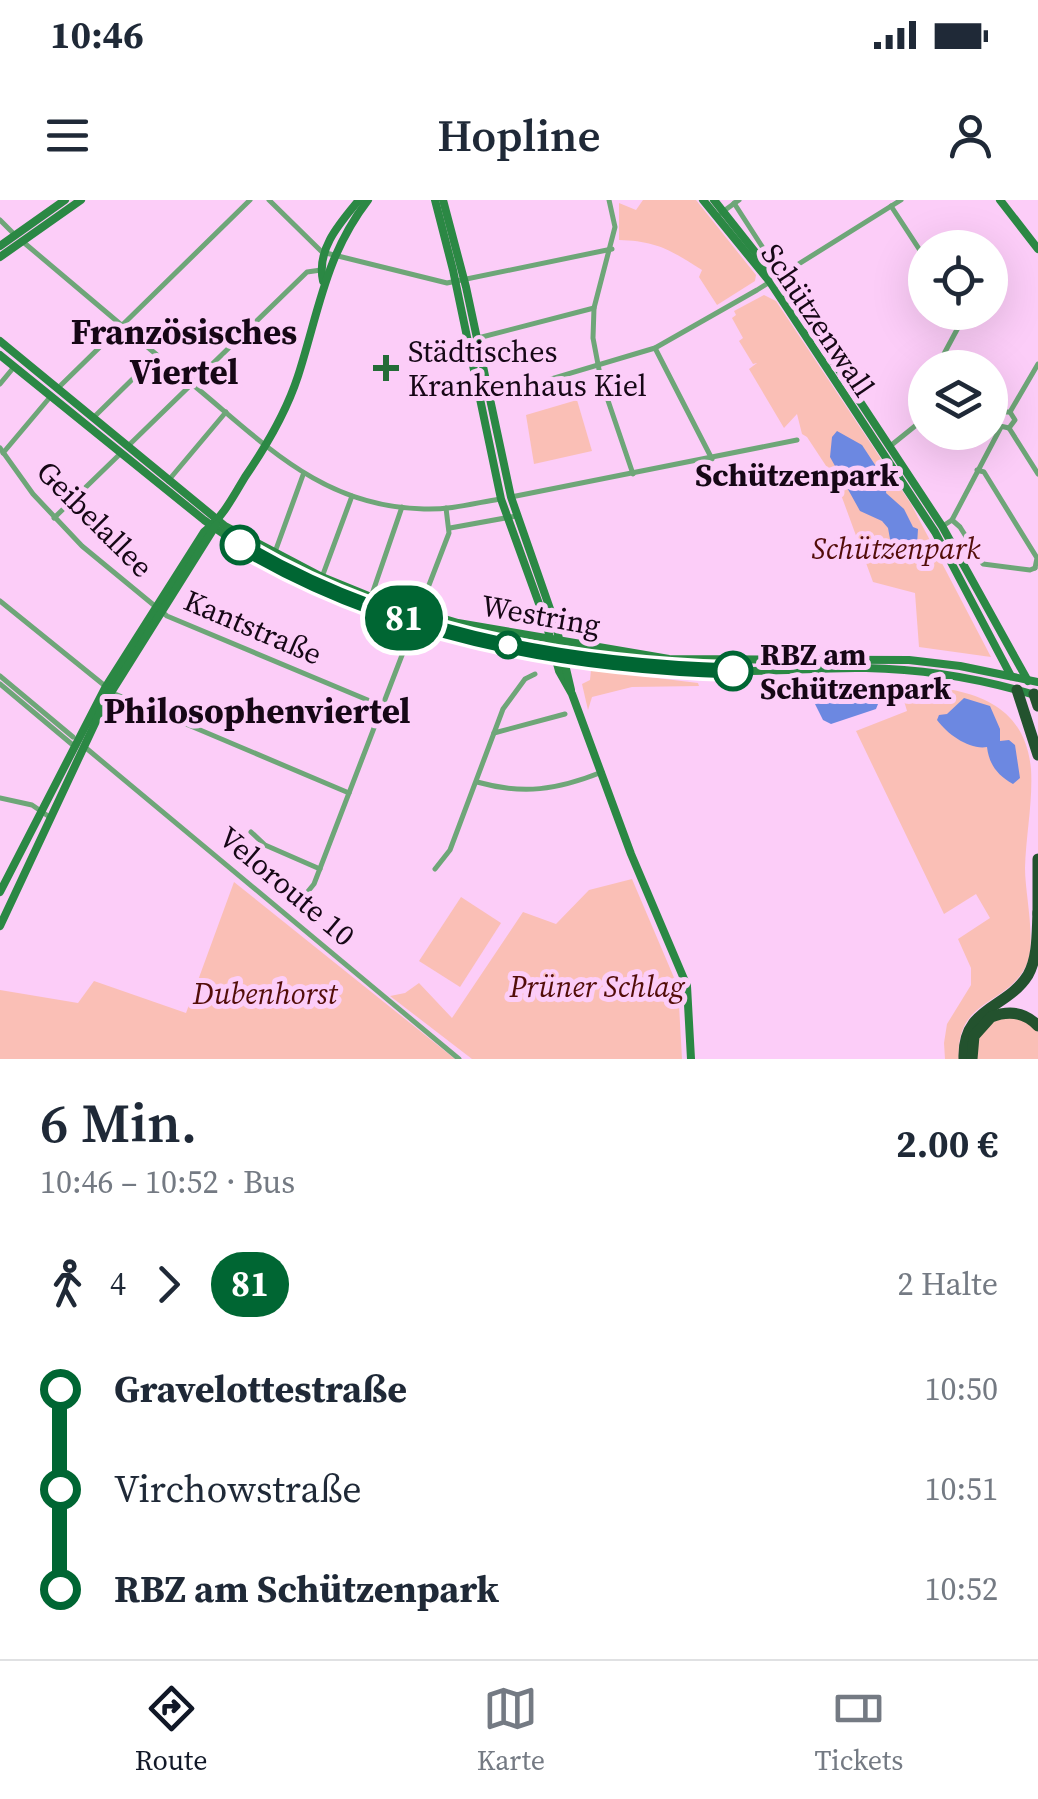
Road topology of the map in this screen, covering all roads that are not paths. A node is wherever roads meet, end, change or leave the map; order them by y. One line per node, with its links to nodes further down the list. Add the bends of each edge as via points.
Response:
1 (65, 200): 19 (main road)
2 (81, 200): 19 (main road)
3 (250, 200): 31 (street)
4 (269, 200): 23 (street)
5 (359, 200): 23 (main road, via 336,228)
6 (368, 200): 23 (main road)
7 (434, 200): 27 (main road)
8 (443, 200): 27 (main road)
9 (609, 200): 22 (street)
10 (702, 200): 16 (main road, Schützenwall)
11 (714, 200): 16 (main road, Schützenwall)
12 (901, 200): 15 (street)
13 (1000, 200): 21 (main road)
14 (736, 202): 16 (street); 25 (street, Schützenwall, via 763,248)
15 (892, 206): 18 (street); 28 (street)
16 (720, 214): 25 (main road, Schützenwall); 28 (main road, Schützenwall)
17 (0, 220): 19 (street)
18 (908, 231)
19 (21, 241): 20 (main road); 24 (main road); 31 (street)
20 (0, 246)
21 (1038, 249)
22 (612, 250): 27 (street); 30 (street)
23 (329, 255): 26 (main road); 27 (street, via 447,283); 29 (main road)
24 (0, 257)
25 (762, 258): 28 (main road, Schützenwall)
26 (322, 270): 29 (main road); 40 (street, via 307,272)
27 (460, 280): 32 (main road); 43 (main road)
28 (773, 280): 34 (street); 51 (main road, Schützenwall); 70 (main road, Schützenwall)
29 (323, 282): 50 (main road, via 298,376)
30 (594, 308): 32 (street); 38 (street)
31 (122, 325): 41 (street); 46 (street, via 157,354)
32 (478, 338): 42 (main road)
33 (0, 341): 41 (main road, Westring)
34 (655, 348): 38 (street); 55 (street)
35 (0, 355): 37 (main road, Westring)
36 (1038, 364): 45 (street)
37 (14, 366): 39 (street); 41 (main road, Westring)
38 (598, 367): 42 (street); 57 (street)
39 (0, 384)
40 (192, 384): 44 (street); 52 (street)
41 (54, 392): 46 (main road, Westring); 52 (main road, Westring); 54 (street)
42 (490, 397): 43 (street); 62 (main road)
43 (479, 400): 62 (main road)
44 (226, 412): 50 (street); 60 (street)
45 (1010, 412): 47 (street)
46 (92, 418): 52 (main road, Westring)
47 (1010, 428): 58 (street)
48 (908, 432): 51 (street)
49 (798, 440): 55 (street)
50 (266, 447): 59 (street); 68 (main road)
51 (889, 448): 70 (main road, Schützenwall)
52 (124, 450): 60 (main road, Westring); 66 (street); 68 (main road, Westring)
53 (988, 450): 56 (street)
54 (2, 451): 66 (street, Geibelallee)
55 (712, 460): 57 (street)
56 (977, 470): 67 (street); 72 (street, via 1037,558)
57 (633, 474): 62 (street)
58 (1038, 474)
59 (303, 475): 61 (street); 71 (street)
60 (168, 480): 68 (main road, Westring)
61 (352, 496): 63 (street); 73 (street)
62 (506, 498): 64 (street); 65 (main road)
63 (402, 507): 64 (street); 74 (street)
64 (446, 508): 69 (street)
65 (512, 517): 69 (street); 78 (main road)
66 (54, 518): 76 (street, Geibelallee)
67 (952, 520): 70 (street); 72 (street, via 983,564)
68 (215, 525): 71 (main road, Westring); 76 (main road, via 204,532); 77 (main road, Westring, via 319,587)
69 (450, 528): 77 (street)
70 (939, 529): 84 (main road, Schützenwall); 85 (main road, Schützenwall)
71 (274, 553): 73 (main road, Westring)
72 (1036, 568)
73 (322, 576): 74 (main road, Westring)
74 (371, 597): 77 (main road, Westring)
75 (0, 601): 87 (street)
76 (158, 609): 87 (main road); 90 (street, Kantstraße)
77 (416, 617): 78 (main road, Westring); 79 (main road, Westring, via 479,639); 90 (street)
78 (556, 642): 79 (main road); 80 (main road, Westring, via 694,661 878,659)
79 (559, 653): 83 (main road, Westring, via 705,670 878,668); 96 (main road, via 561,675)
80 (954, 666): 83 (street, via 960,670); 84 (main road, Westring)
81 (535, 674): 92 (street, via 512,695)
82 (0, 676): 93 (street)
83 (949, 676): 88 (main road, Westring)
84 (1011, 676): 85 (main road, Westring); 88 (main road, Schützenwall)
85 (1028, 680): 89 (main road, Schützenwall)
86 (0, 684): 93 (street)
87 (108, 690): 93 (main road); 98 (street); 101 (main road)
88 (1017, 690): 89 (highway); 89 (main road, Westring)
89 (1035, 698): 95 (highway)
90 (382, 706): 98 (street)
91 (566, 714): 92 (street)
92 (494, 733): 97 (street)
93 (74, 742): 100 (main road)
94 (86, 748): 111 (street, Veloroute 10)
95 (1038, 755)
96 (602, 772): 97 (street, via 522,792); 112 (main road, via 687,986)
97 (476, 782): 105 (street, via 450,850)
98 (350, 793): 104 (street)
99 (0, 798): 100 (street)
100 (42, 812): 101 (street); 106 (main road)
101 (51, 818): 109 (main road)
102 (251, 832): 104 (street)
103 (1038, 859): 108 (highway)
104 (320, 868): 107 (street)
105 (435, 869)
106 (0, 892)
107 (296, 906)
108 (1038, 913): 113 (highway, via 1031,970 973,1022)
109 (0, 926)
110 (1038, 1026): 114 (highway, via 1016,1013 991,1016 974,1036)
111 (459, 1059)
112 (692, 1059)
113 (964, 1059)
114 (972, 1059)

